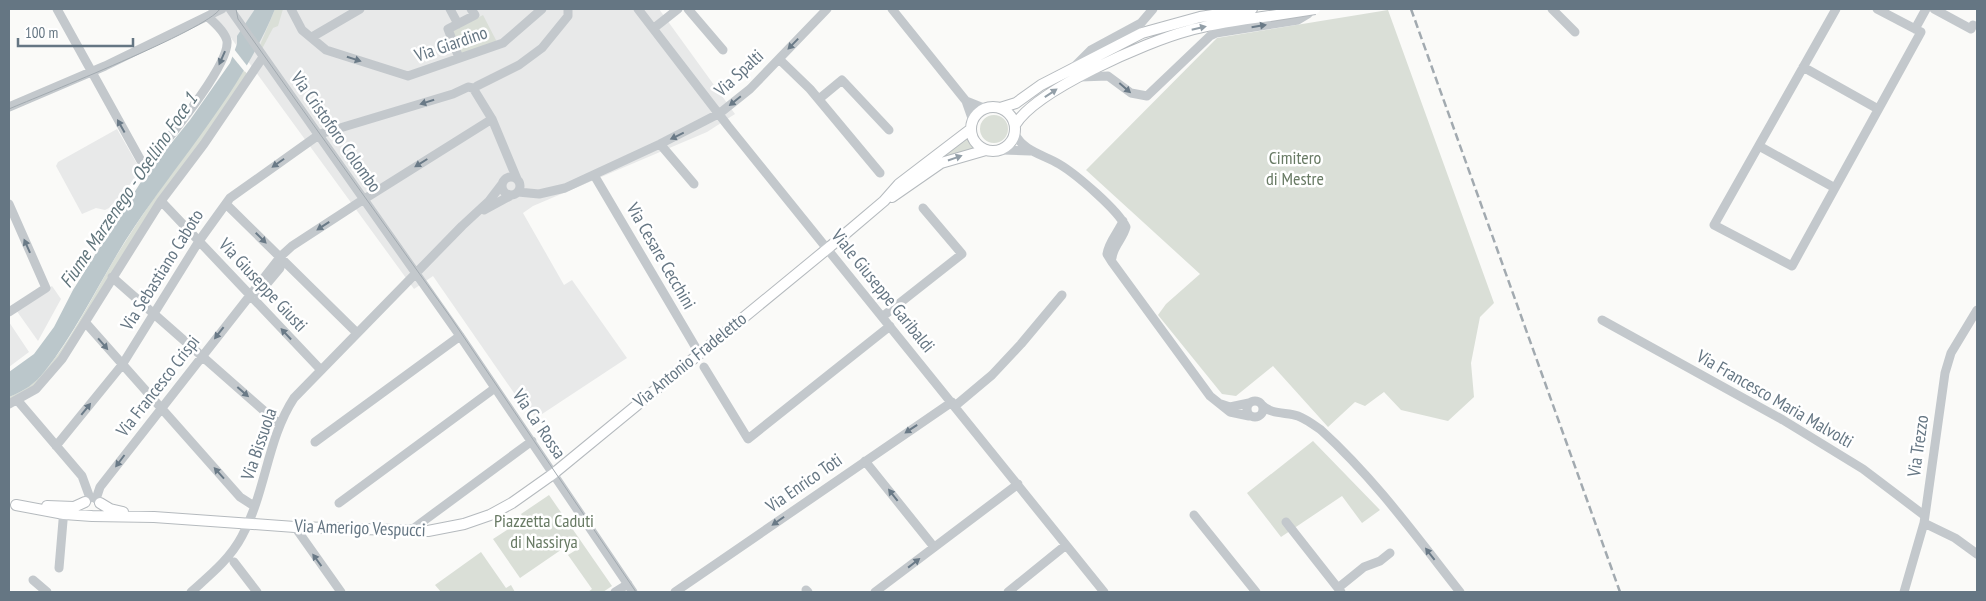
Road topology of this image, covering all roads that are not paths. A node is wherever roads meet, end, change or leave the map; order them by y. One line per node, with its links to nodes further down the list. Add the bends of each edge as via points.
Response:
1 (57, 9): 37 (street)
2 (222, 9): 24 (street)
3 (230, 9): 32 (street, Via Cristoforo Colombo)
4 (291, 9): 30 (street, Via Giardino, via 300,26)
5 (360, 9): 30 (street)
6 (450, 9): 25 (street)
7 (471, 9): 25 (street, via 475,15)
8 (542, 9): 33 (street, Via Giardino, via 503,43)
9 (568, 9): 39 (street, Via Sebastiano Caboto, via 568,16 542,48 519,65)
10 (638, 9): 27 (street, Viale Giuseppe Garibaldi)
11 (678, 9): 27 (street)
12 (688, 9): 31 (street)
13 (827, 9): 34 (street, Via Spalti, one-way to 34)
14 (892, 9): 41 (street)
15 (1153, 9): 35 (street, via 1141,23 1091,50)
16 (1252, 9): 35 (main road, via 1168,25 1131,38)
17 (1311, 9): 38 (street, one-way to 17, via 1108,76 1136,96 1147,96 1210,36 1298,20)
18 (1315, 9): 38 (main road, one-way to 18, bridge, via 1173,35 1202,27)
19 (1552, 9): 29 (street)
20 (1836, 9): 36 (street)
21 (1877, 9): 28 (street)
22 (1926, 9): 28 (street)
23 (1934, 9): 26 (street, via 1971,29)
24 (208, 17): 37 (street); 37 (street, one-way to 37, via 225,37 222,59 192,106 145,168)
25 (458, 24): 33 (street, via 448,29)
26 (1973, 25)
27 (654, 28): 46 (street, Viale Giuseppe Garibaldi)
28 (1915, 29): 45 (street, via 1921,32)
29 (1574, 32)
30 (312, 37): 33 (street, Via Giardino, one-way to 33, via 326,50 408,76)
31 (723, 50)
32 (263, 57): 51 (street, Via Cristoforo Colombo); 65 (street)
33 (459, 58)
34 (779, 58): 40 (street); 46 (street, Via Spalti, one-way to 46, via 750,89)
35 (1075, 66): 43 (main road, via 1036,88 1016,104)
36 (1803, 67): 45 (street); 53 (street)
37 (91, 72): 42 (street)
38 (1080, 77): 50 (main road, one-way to 38, via 1027,109)
39 (475, 87): 47 (street); 51 (street, Via Sebastiano Caboto, one-way to 51)
40 (819, 100): 49 (street, via 842,80); 58 (street)
41 (966, 101): 44 (street); 48 (street)
42 (9, 107)
43 (1000, 108): 44 (main road); 50 (main road, via 1010,115)
44 (986, 109): 48 (main road, via 976,116)
45 (1878, 109): 63 (street)
46 (720, 113): 52 (street, Via Spalti, one-way to 52); 72 (street, Viale Giuseppe Garibaldi)
47 (492, 119): 54 (street); 64 (street, one-way to 64)
48 (972, 125): 55 (main road, via 975,142); 66 (main road, via 899,184)
49 (889, 130)
50 (1015, 130): 56 (main road, via 1012,141); 57 (street, via 1020,143)
51 (318, 135): 64 (street, Via Cristoforo Colombo); 67 (street, Via Sebastiano Caboto, one-way to 67)
52 (660, 144): 59 (street, Via Spalti); 61 (street)
53 (1759, 146): 63 (street); 63 (street, via 1714,224 1792,266)
54 (505, 150): 60 (street, via 508,171); 62 (street)
55 (986, 150): 56 (main road); 66 (main road, one-way to 55, via 941,163)
56 (1002, 150): 57 (street)
57 (1033, 151): 93 (street, via 1061,165 1114,209 1123,221 1109,244 1107,254)
58 (880, 173)
59 (594, 175): 62 (street, Via Spalti, via 554,192); 87 (street, Via Cesare Cecchini)
60 (503, 182): 62 (street, via 512,177); 62 (street, via 504,193); 70 (street)
61 (694, 184)
62 (516, 188): 70 (street)
63 (1835, 188)
64 (364, 199): 73 (street, one-way to 73); 74 (street, Via Cristoforo Colombo)
65 (161, 201): 71 (street, Via Giuseppe Giusti); 75 (street)
66 (884, 201): 72 (main road, Via Antonio Fradeletto)
67 (226, 204): 71 (street, Via Sebastiano Caboto); 73 (street, one-way to 73)
68 (923, 208): 81 (street, via 962,254)
69 (10, 209): 79 (street, one-way to 69, via 46,288)
70 (477, 213): 74 (street, Via Bissuola)
71 (199, 241): 76 (street, Via Giuseppe Giusti); 80 (street, Via Sebastiano Caboto)
72 (828, 248): 81 (street, Viale Giuseppe Garibaldi); 87 (main road, Via Antonio Fradeletto)
73 (280, 256): 76 (street, Via Francesco Crispi); 85 (street)
74 (416, 274): 85 (street, Via Bissuola); 86 (street, Via Ca' Rossa)
75 (112, 277): 80 (street); 83 (street)
76 (249, 294): 88 (street, Via Francesco Crispi, one-way to 88); 91 (street, Via Giuseppe Giusti, one-way to 76)
77 (1062, 295): 96 (street, Via Enrico Toti, via 1004,363)
78 (1977, 310): 117 (street, Via Trezzo, via 1951,353 1945,373)
79 (9, 312)
80 (153, 314): 88 (street); 89 (street, Via Sebastiano Caboto)
81 (882, 317): 84 (street, Viale Giuseppe Garibaldi)
82 (1602, 320): 117 (street, Via Francesco Maria Malvolti, via 1863,469)
83 (85, 322): 89 (street, one-way to 89); 94 (street, via 49,376 36,389)
84 (890, 326): 90 (street, via 748,439); 96 (street, Viale Giuseppe Garibaldi)
85 (357, 333): 91 (street, Via Bissuola)
86 (460, 336): 92 (street, Via Ca' Rossa); 104 (street)
87 (699, 353): 107 (main road, Via Antonio Fradeletto)
88 (201, 356): 98 (street, Via Francesco Crispi); 102 (street, one-way to 102)
89 (122, 365): 98 (street); 105 (street, Via Sebastiano Caboto, one-way to 89)
90 (704, 367)
91 (320, 369): 102 (street, Via Bissuola, via 294,398)
92 (495, 388): 103 (street, Via Ca' Rossa); 110 (street)
93 (1214, 400): 95 (street, via 1230,407); 100 (street, via 1230,412)
94 (13, 402): 105 (street)
95 (1249, 403): 97 (street, via 1256,401); 100 (street, via 1246,408)
96 (953, 404): 106 (street, Via Enrico Toti, one-way to 106); 108 (street, Viale Giuseppe Garibaldi)
97 (1262, 405): 99 (street); 101 (street)
98 (160, 408): 109 (street, Via Francesco Crispi, one-way to 109, via 100,487); 112 (street, one-way to 98, via 240,497)
99 (1279, 412): 101 (street); 143 (street, one-way to 99, via 1395,508 1319,430 1298,416)
100 (1249, 416): 101 (street)
101 (1260, 416)
102 (279, 424): 112 (street, Via Bissuola)
103 (532, 441): 107 (street, Via Ca' Rossa); 121 (street)
104 (315, 442)
105 (56, 446): 109 (street, via 82,476)
106 (865, 461): 123 (street, one-way to 106); 138 (street, Via Enrico Toti, one-way to 138)
107 (553, 474): 121 (main road, Via Amerigo Vespucci, via 490,515 439,530); 130 (street, Via Ca' Rossa)
108 (1018, 484): 122 (street, Viale Giuseppe Garibaldi); 123 (street)
109 (93, 501): 113 (main road, Via Amerigo Vespucci); 114 (main road, via 84,508); 114 (main road, via 101,509); 116 (main road, Via Amerigo Vespucci, via 116,511)
110 (339, 503)
111 (13, 505): 113 (main road, Via Amerigo Vespucci)
112 (254, 506): 119 (street, Via Bissuola)
113 (64, 510): 114 (main road, Via Amerigo Vespucci); 127 (street)
114 (92, 515): 116 (main road, Via Amerigo Vespucci)
115 (1194, 515): 142 (street)
116 (154, 517): 119 (main road, Via Amerigo Vespucci)
117 (1925, 520): 125 (street, Via Francesco Maria Malvolti); 144 (street, Via Trezzo)
118 (1286, 522): 131 (street)
119 (248, 523): 120 (main road, Via Amerigo Vespucci); 129 (street, Via Bissuola, via 230,556)
120 (295, 527): 121 (main road, Via Amerigo Vespucci); 136 (street, one-way to 120)
121 (410, 532)
122 (1066, 545): 140 (street); 141 (street, Viale Giuseppe Garibaldi)
123 (934, 548): 139 (street, one-way to 123)
124 (1390, 553): 131 (street, via 1364,568)
125 (1977, 554)
126 (234, 562): 135 (street)
127 (59, 568)
128 (33, 580): 132 (street)
129 (202, 583): 133 (street, Via Bissuola); 134 (street)
130 (630, 588): 137 (street)
131 (1340, 590)
132 (47, 592)
133 (191, 592)
134 (208, 592)
135 (257, 592)
136 (341, 592)
137 (614, 592)
138 (675, 592)
139 (875, 592)
140 (1008, 592)
141 (1104, 592)
142 (1256, 592)
143 (1460, 592)
144 (1904, 592)

